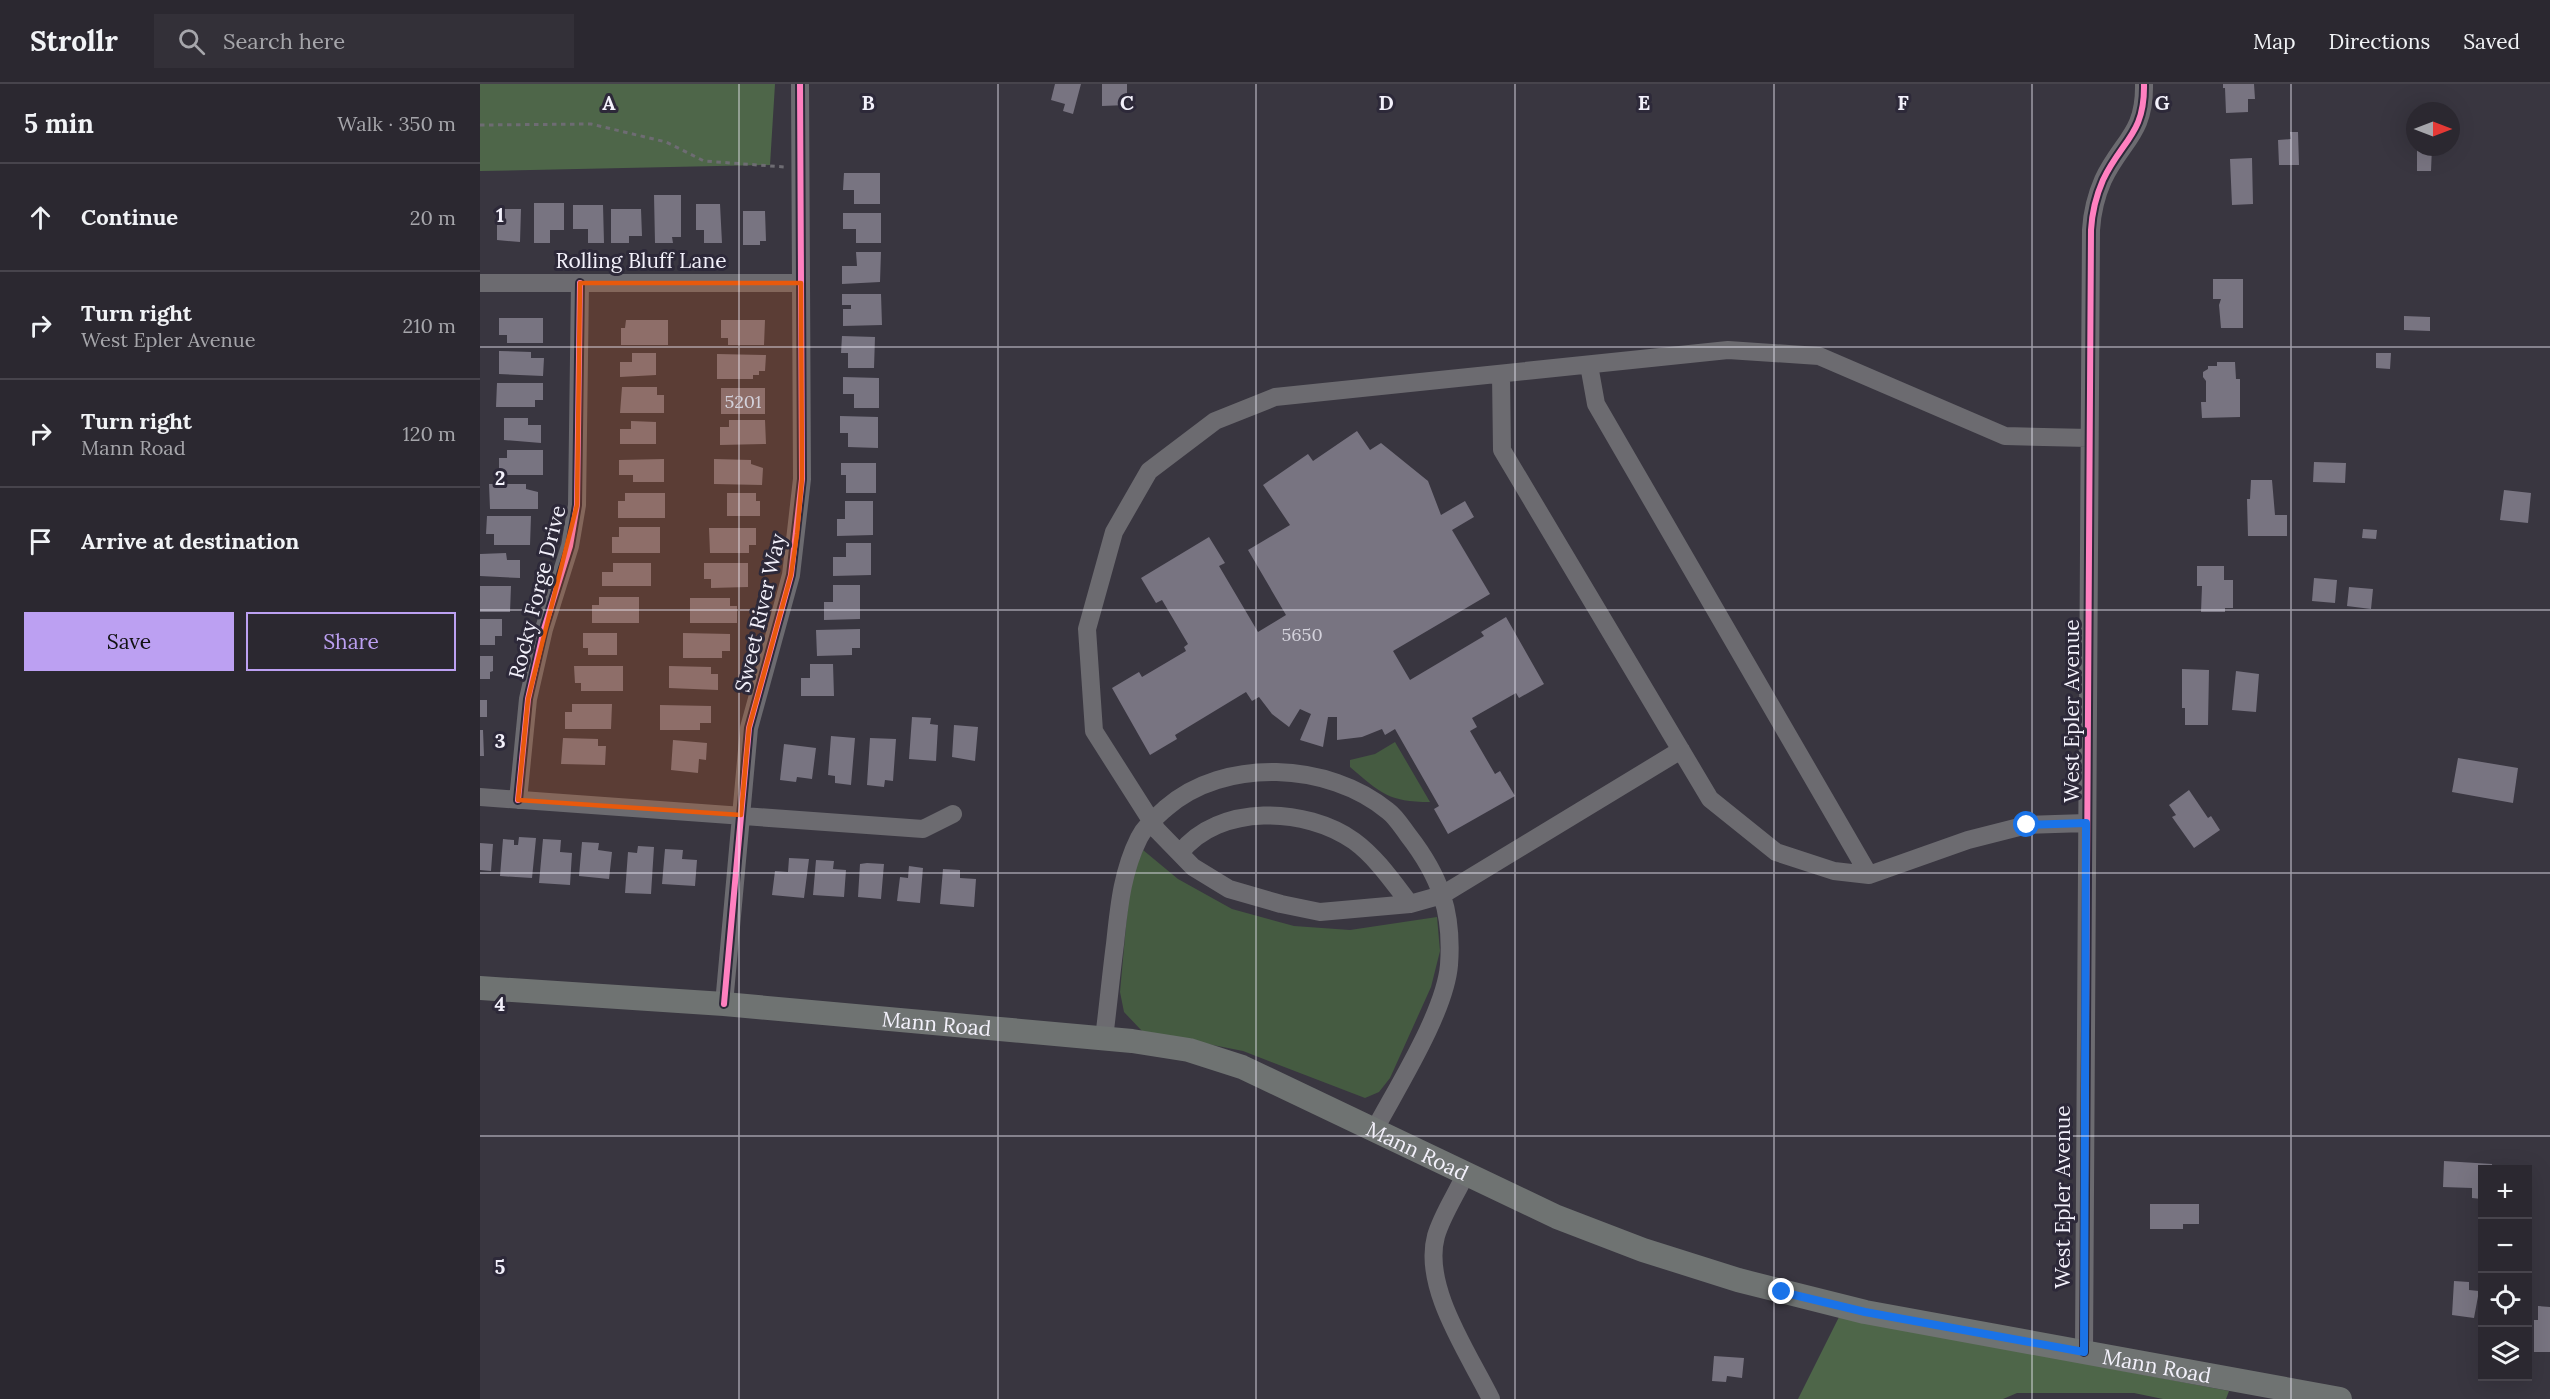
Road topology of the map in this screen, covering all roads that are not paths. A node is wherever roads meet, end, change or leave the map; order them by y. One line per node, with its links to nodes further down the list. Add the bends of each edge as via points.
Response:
1 (800, 84): 5 (street, Sweet River Way)
2 (2144, 84): 8 (street, West Epler Avenue, via 2143,113 2138,126 2103,180 2092,215)
3 (480, 283): 4 (street, Rolling Bluff Lane)
4 (580, 283): 5 (street, Rolling Bluff Lane); 11 (street, Rocky Forge Drive, via 577,506 570,546 544,629 528,699)
5 (801, 283): 13 (street, Sweet River Way, via 802,479 797,534 791,575 749,728)
6 (1589, 365): 7 (street); 8 (street, via 1728,351 1819,356 2005,436); 17 (street, via 1596,404)
7 (1500, 374): 9 (street, via 1502,450); 14 (street, via 1275,397 1215,421 1149,471 1114,532 1087,629 1094,731)
8 (2089, 438): 15 (street, West Epler Avenue)
9 (1681, 750): 17 (street, via 1710,799 1776,852 1834,871); 18 (street)
10 (480, 797): 11 (street)
11 (518, 800): 13 (street)
12 (953, 814): 13 (street, via 923,829)
13 (741, 816): 21 (street, Sweet River Way)
14 (1151, 822): 16 (street); 18 (street, via 1175,800 1210,781 1273,770 1307,776 1353,789 1389,811 1416,846); 22 (street, via 1139,837 1122,879)
15 (2086, 823): 17 (street, via 2027,825 1968,840); 25 (street, West Epler Avenue)
16 (1180, 854): 19 (street, via 1229,889 1281,904 1320,912); 19 (street, via 1207,831 1233,819 1270,816 1304,820 1328,826 1355,842)
17 (1869, 875)
18 (1442, 895): 19 (street); 23 (street, via 1450,925 1449,967 1440,1005)
19 (1410, 903)
20 (480, 988): 21 (main road, Mann Road)
21 (724, 1004): 22 (main road, Mann Road)
22 (1104, 1038): 23 (main road, Mann Road, via 1189,1050 1242,1067)
23 (1376, 1129): 24 (main road, Mann Road)
24 (1466, 1173): 25 (main road, Mann Road, via 1566,1221 1737,1280 1865,1312); 26 (street, via 1436,1236 1433,1270 1446,1308)
25 (2084, 1352): 27 (main road, Mann Road)
26 (1491, 1399)
27 (2340, 1399)

